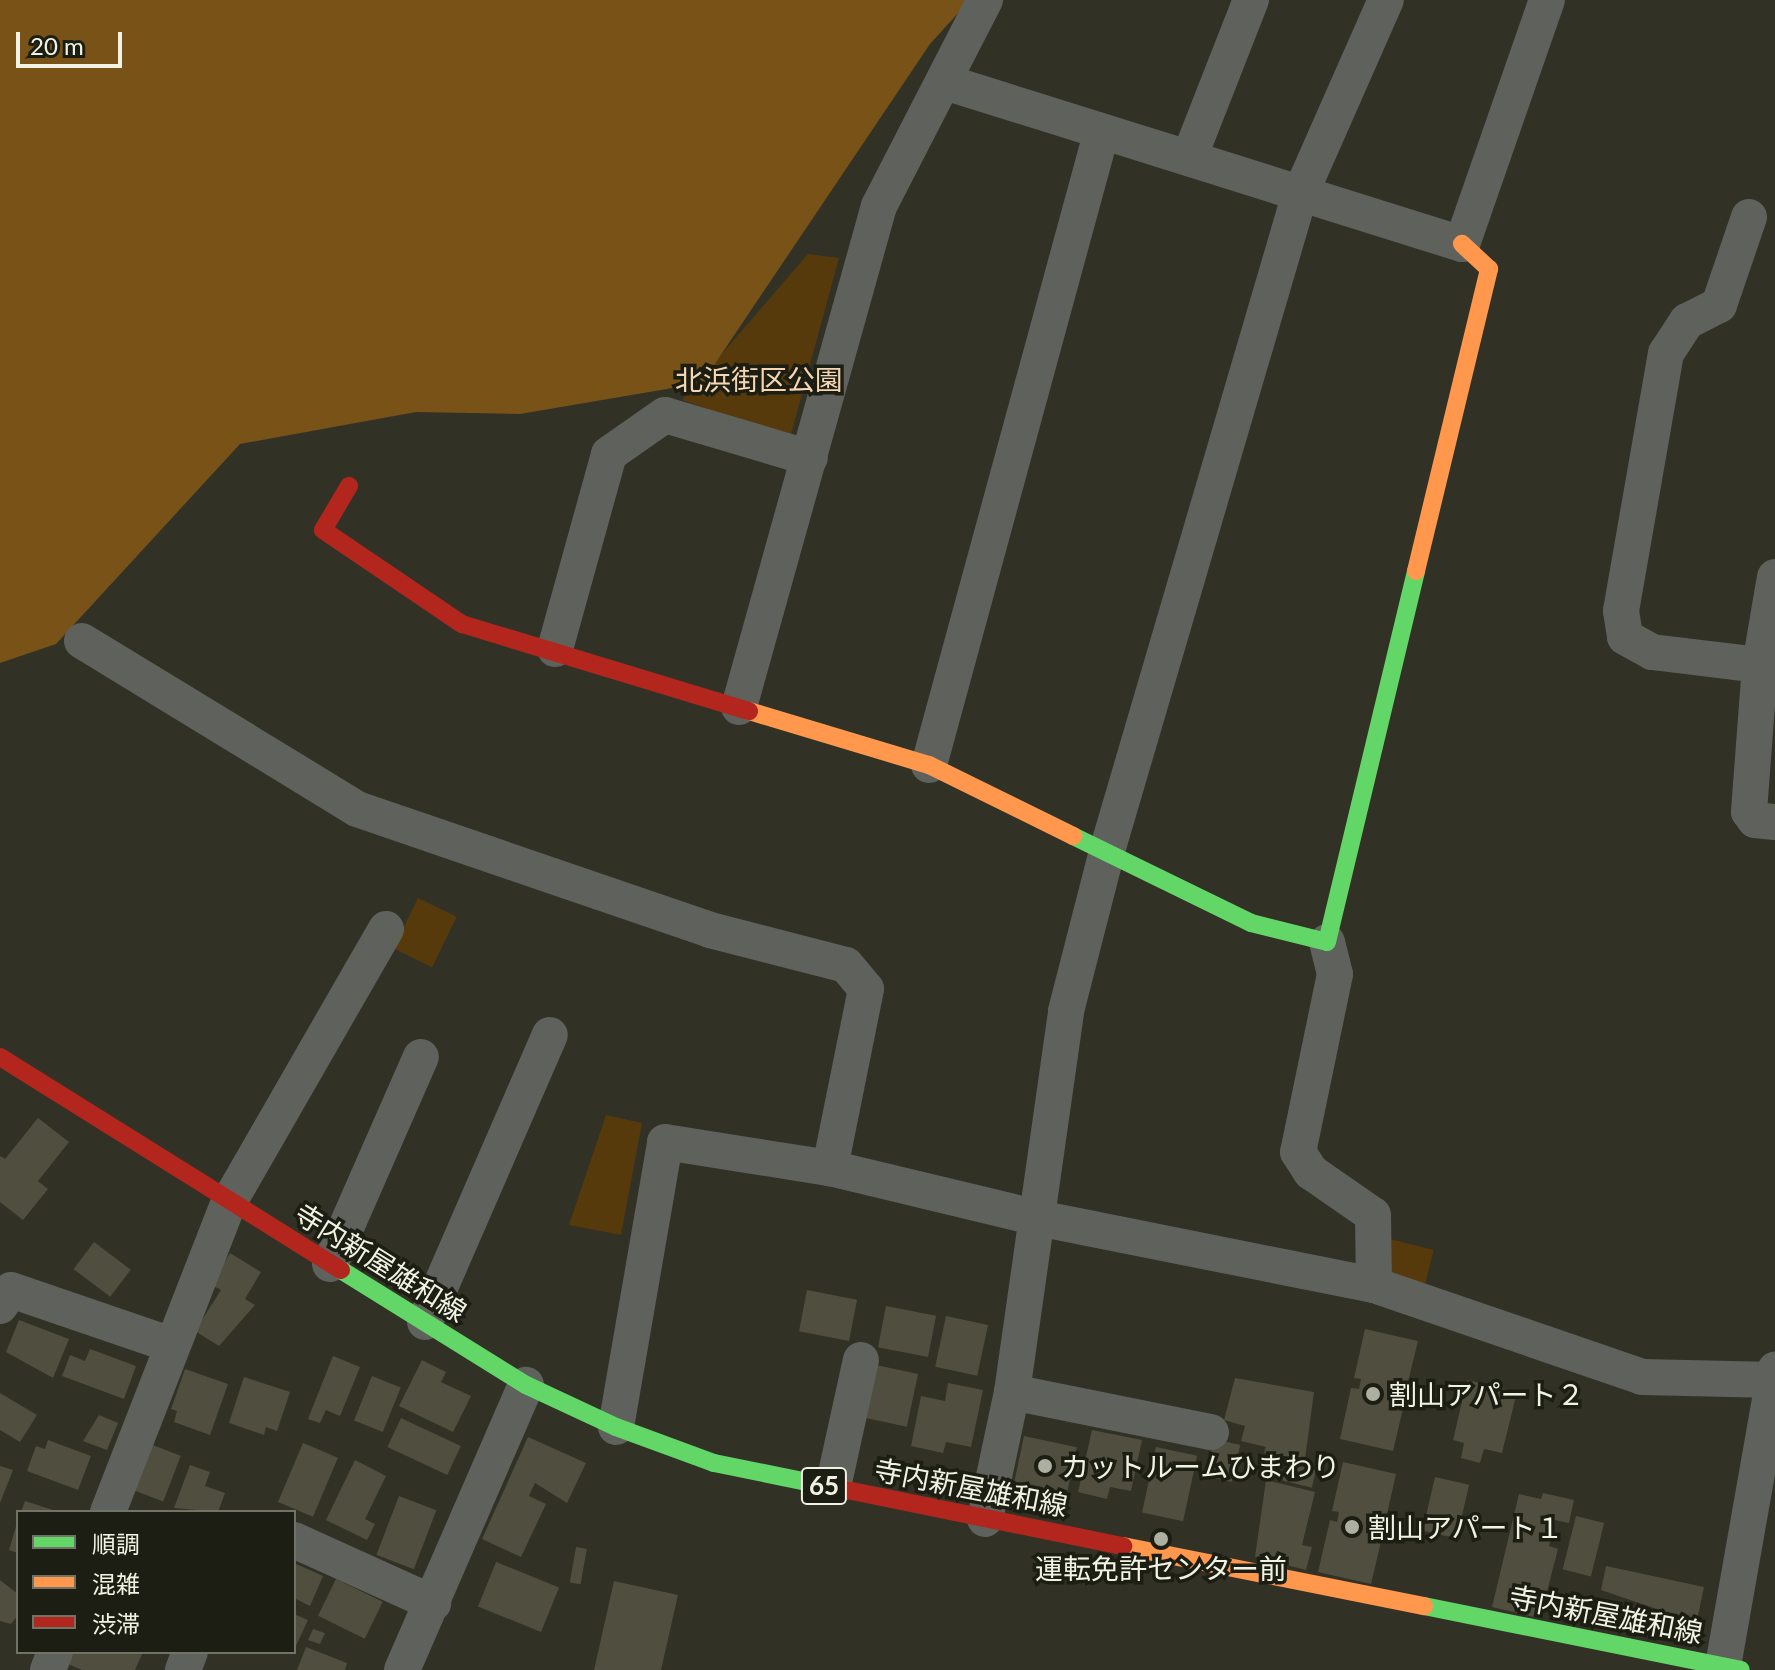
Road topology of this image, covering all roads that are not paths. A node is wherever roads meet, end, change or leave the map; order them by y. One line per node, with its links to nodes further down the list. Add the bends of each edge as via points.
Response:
1 (985, 0): 5 (street)
2 (1251, 0): 7 (street)
3 (1386, 0): 8 (street)
4 (1547, 0): 10 (street)
5 (945, 82): 6 (street); 11 (street, via 879,206)
6 (1101, 134): 7 (street); 18 (street)
7 (1189, 158): 8 (street)
8 (1299, 197): 10 (street); 20 (street)
9 (1749, 217): 16 (street, via 1719,305 1687,321 1666,353 1621,611 1625,637 1652,652)
10 (1462, 244): 22 (street, via 1489,269)
11 (810, 458): 15 (street, via 665,415 609,454); 17 (street)
12 (349, 486): 15 (street, via 323,530 462,624)
13 (1775, 577): 16 (street)
14 (82, 641): 26 (street, via 357,809 710,930 846,965 866,989)
15 (555, 649): 17 (street)
16 (1760, 665): 19 (street, via 1749,812 1755,820)
17 (739, 707): 18 (street)
18 (929, 765): 20 (street)
19 (1775, 822)
20 (1107, 851): 22 (street, via 1251,923); 28 (street, via 1066,1011)
21 (386, 929): 27 (street)
22 (1327, 942): 30 (street, via 1335,974 1298,1152 1311,1172 1373,1215)
23 (550, 1035): 32 (street)
24 (0, 1057): 27 (street, 寺内新屋雄和線 / 65)
25 (421, 1057): 29 (street)
26 (830, 1168): 28 (street); 38 (street, via 665,1142)
27 (229, 1202): 29 (street, 寺内新屋雄和線 / 65); 33 (street)
28 (1038, 1218): 30 (street); 37 (street)
29 (330, 1264): 32 (street, 寺内新屋雄和線 / 65)
30 (1374, 1285): 35 (street, via 1642,1377)
31 (0, 1306): 33 (street, via 11,1290)
32 (425, 1322): 36 (street, 寺内新屋雄和線 / 65)
33 (172, 1345): 41 (street)
34 (861, 1360): 40 (street)
35 (1774, 1377): 45 (street)
36 (526, 1385): 38 (street, 寺内新屋雄和線 / 65); 44 (street)
37 (1012, 1392): 39 (street); 42 (street)
38 (616, 1427): 40 (street, 寺内新屋雄和線 / 65, via 714,1463)
39 (1211, 1432)
40 (833, 1487): 42 (street, 寺内新屋雄和線 / 65)
41 (109, 1510)
42 (985, 1519): 45 (street, 寺内新屋雄和線 / 65)
43 (296, 1541): 44 (street)
44 (433, 1603): 46 (street)
45 (1732, 1668)
46 (402, 1670)

